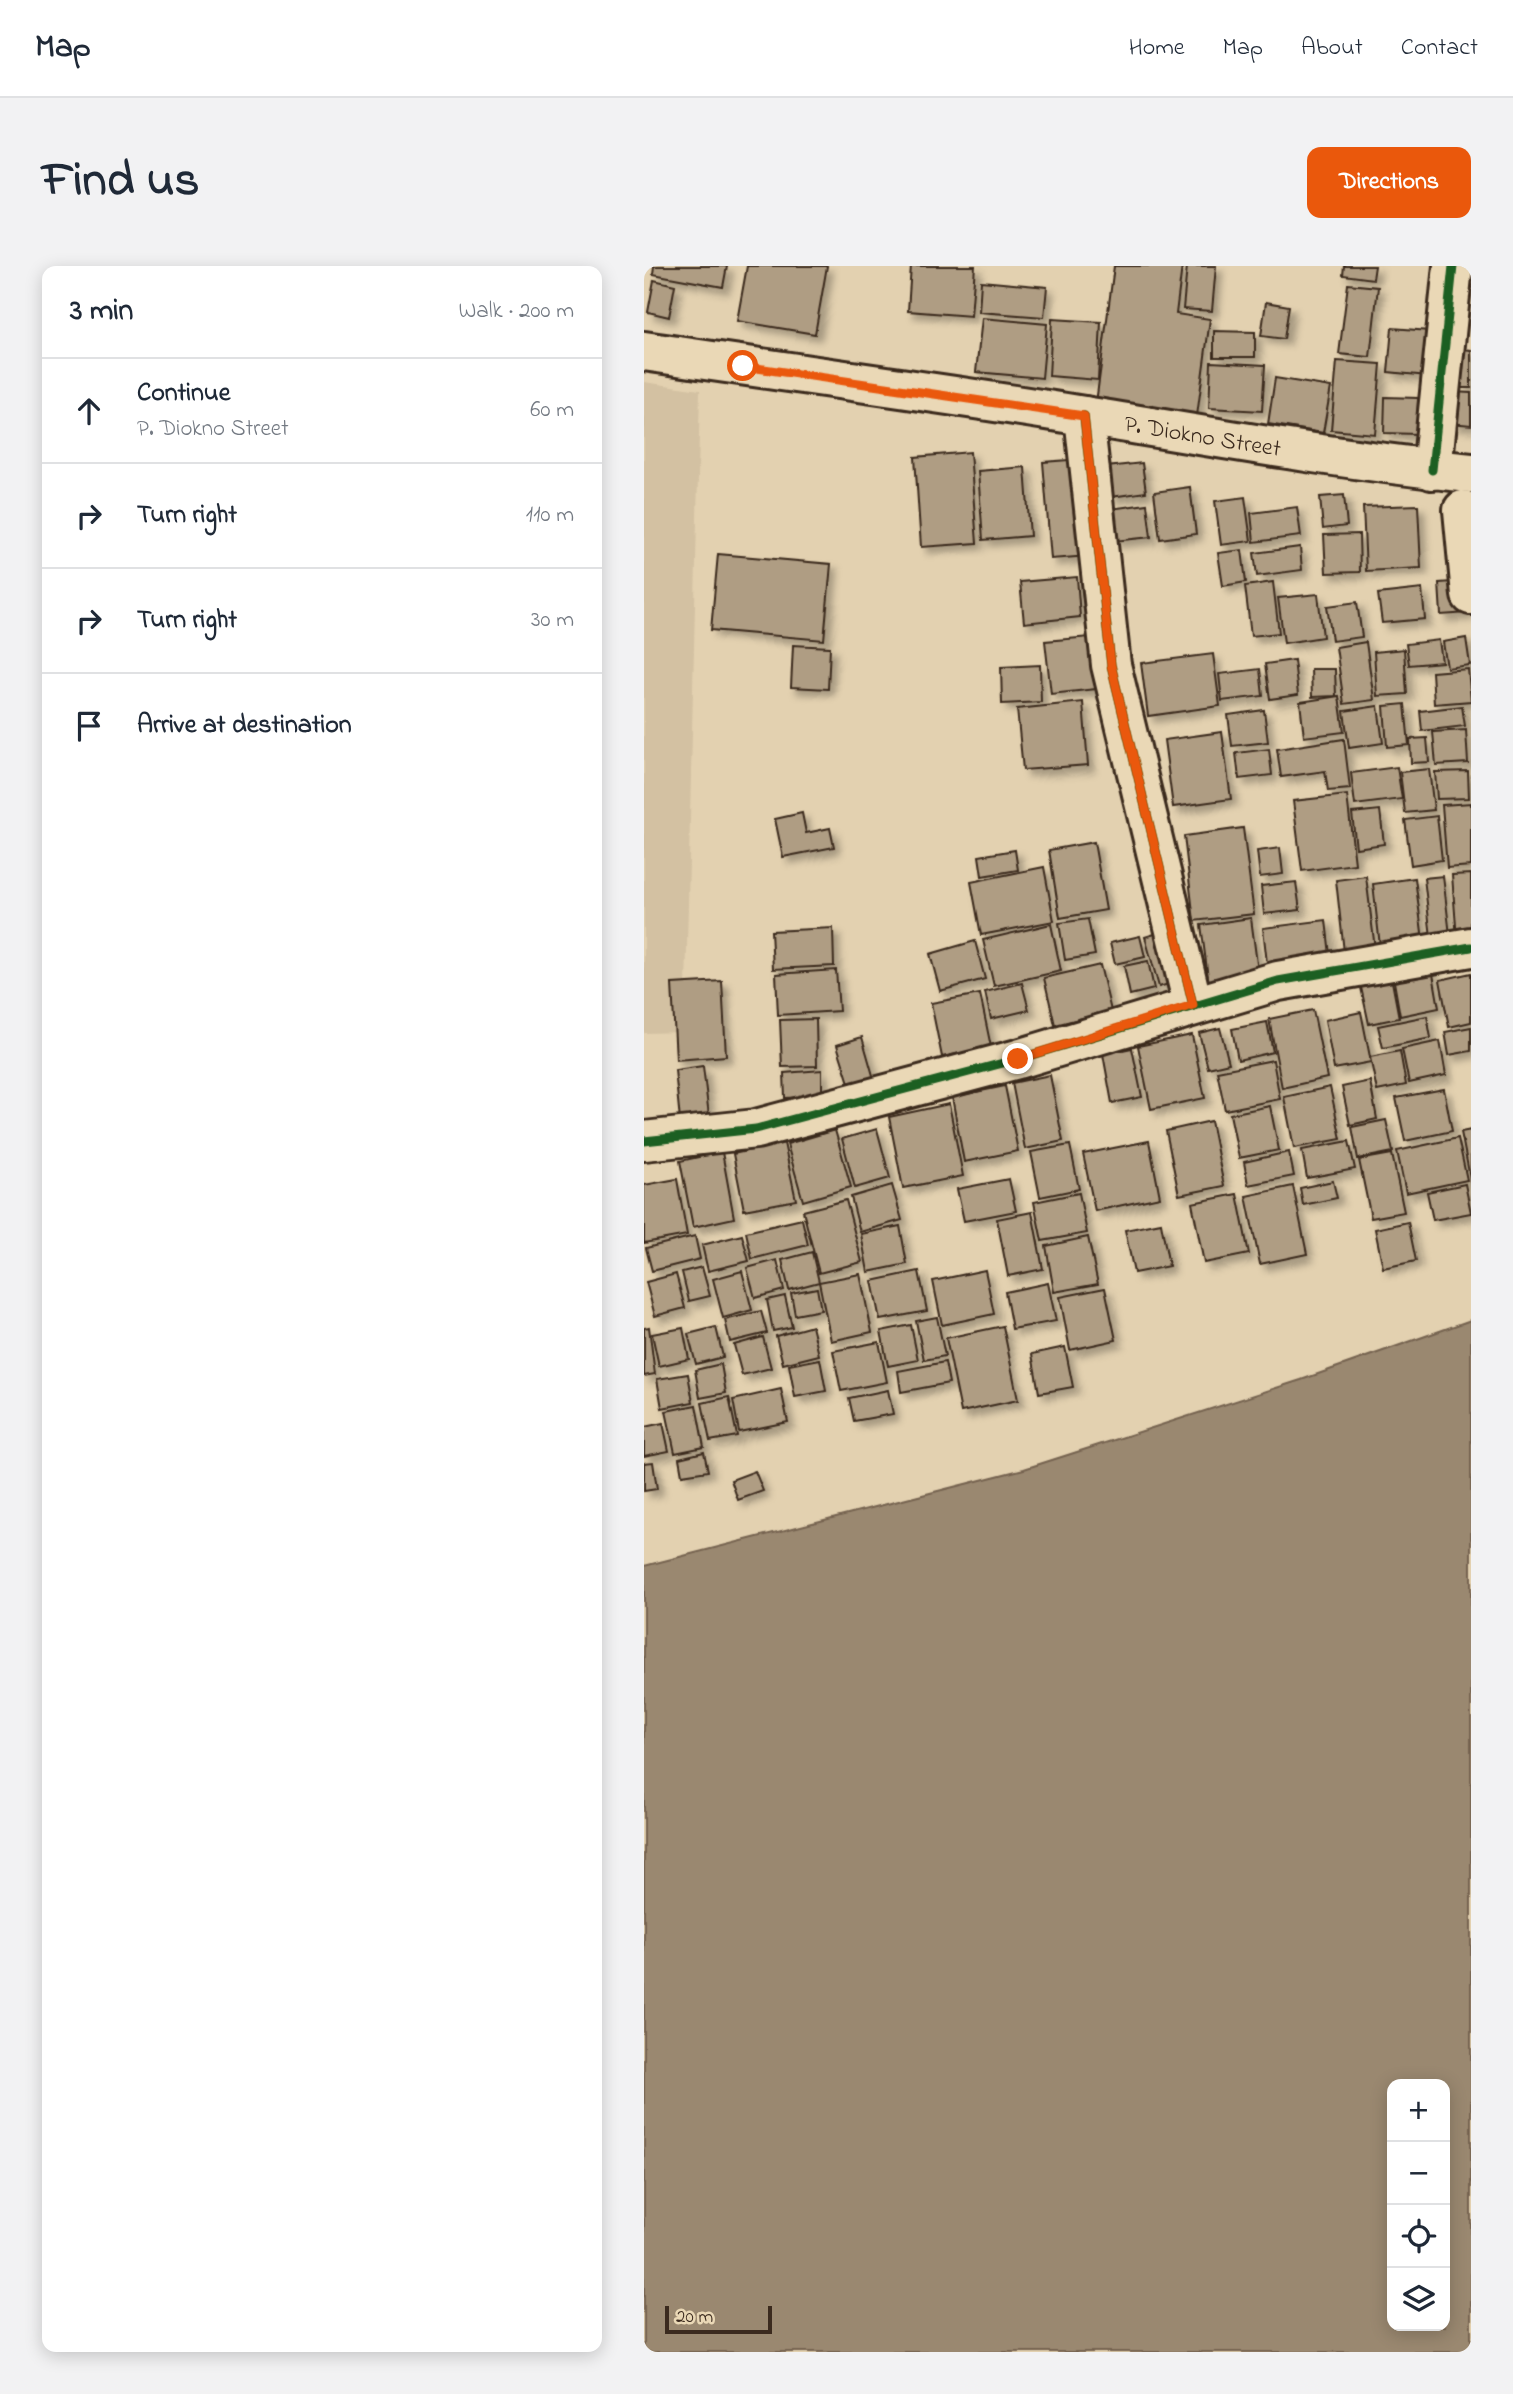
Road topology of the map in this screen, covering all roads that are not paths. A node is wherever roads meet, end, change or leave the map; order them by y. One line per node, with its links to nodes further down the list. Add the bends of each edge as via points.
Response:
1 (1453, 266): 4 (street)
2 (644, 351): 3 (street, P. Diokno Street)
3 (1084, 416): 4 (street, P. Diokno Street); 8 (street, via 1111,665)
4 (1456, 472): 5 (street)
5 (1467, 512): 6 (street)
6 (1471, 595)
7 (1471, 947): 8 (street, via 1278,981)
8 (1193, 1005): 9 (street, via 1018,1059 756,1129)
9 (644, 1141)

